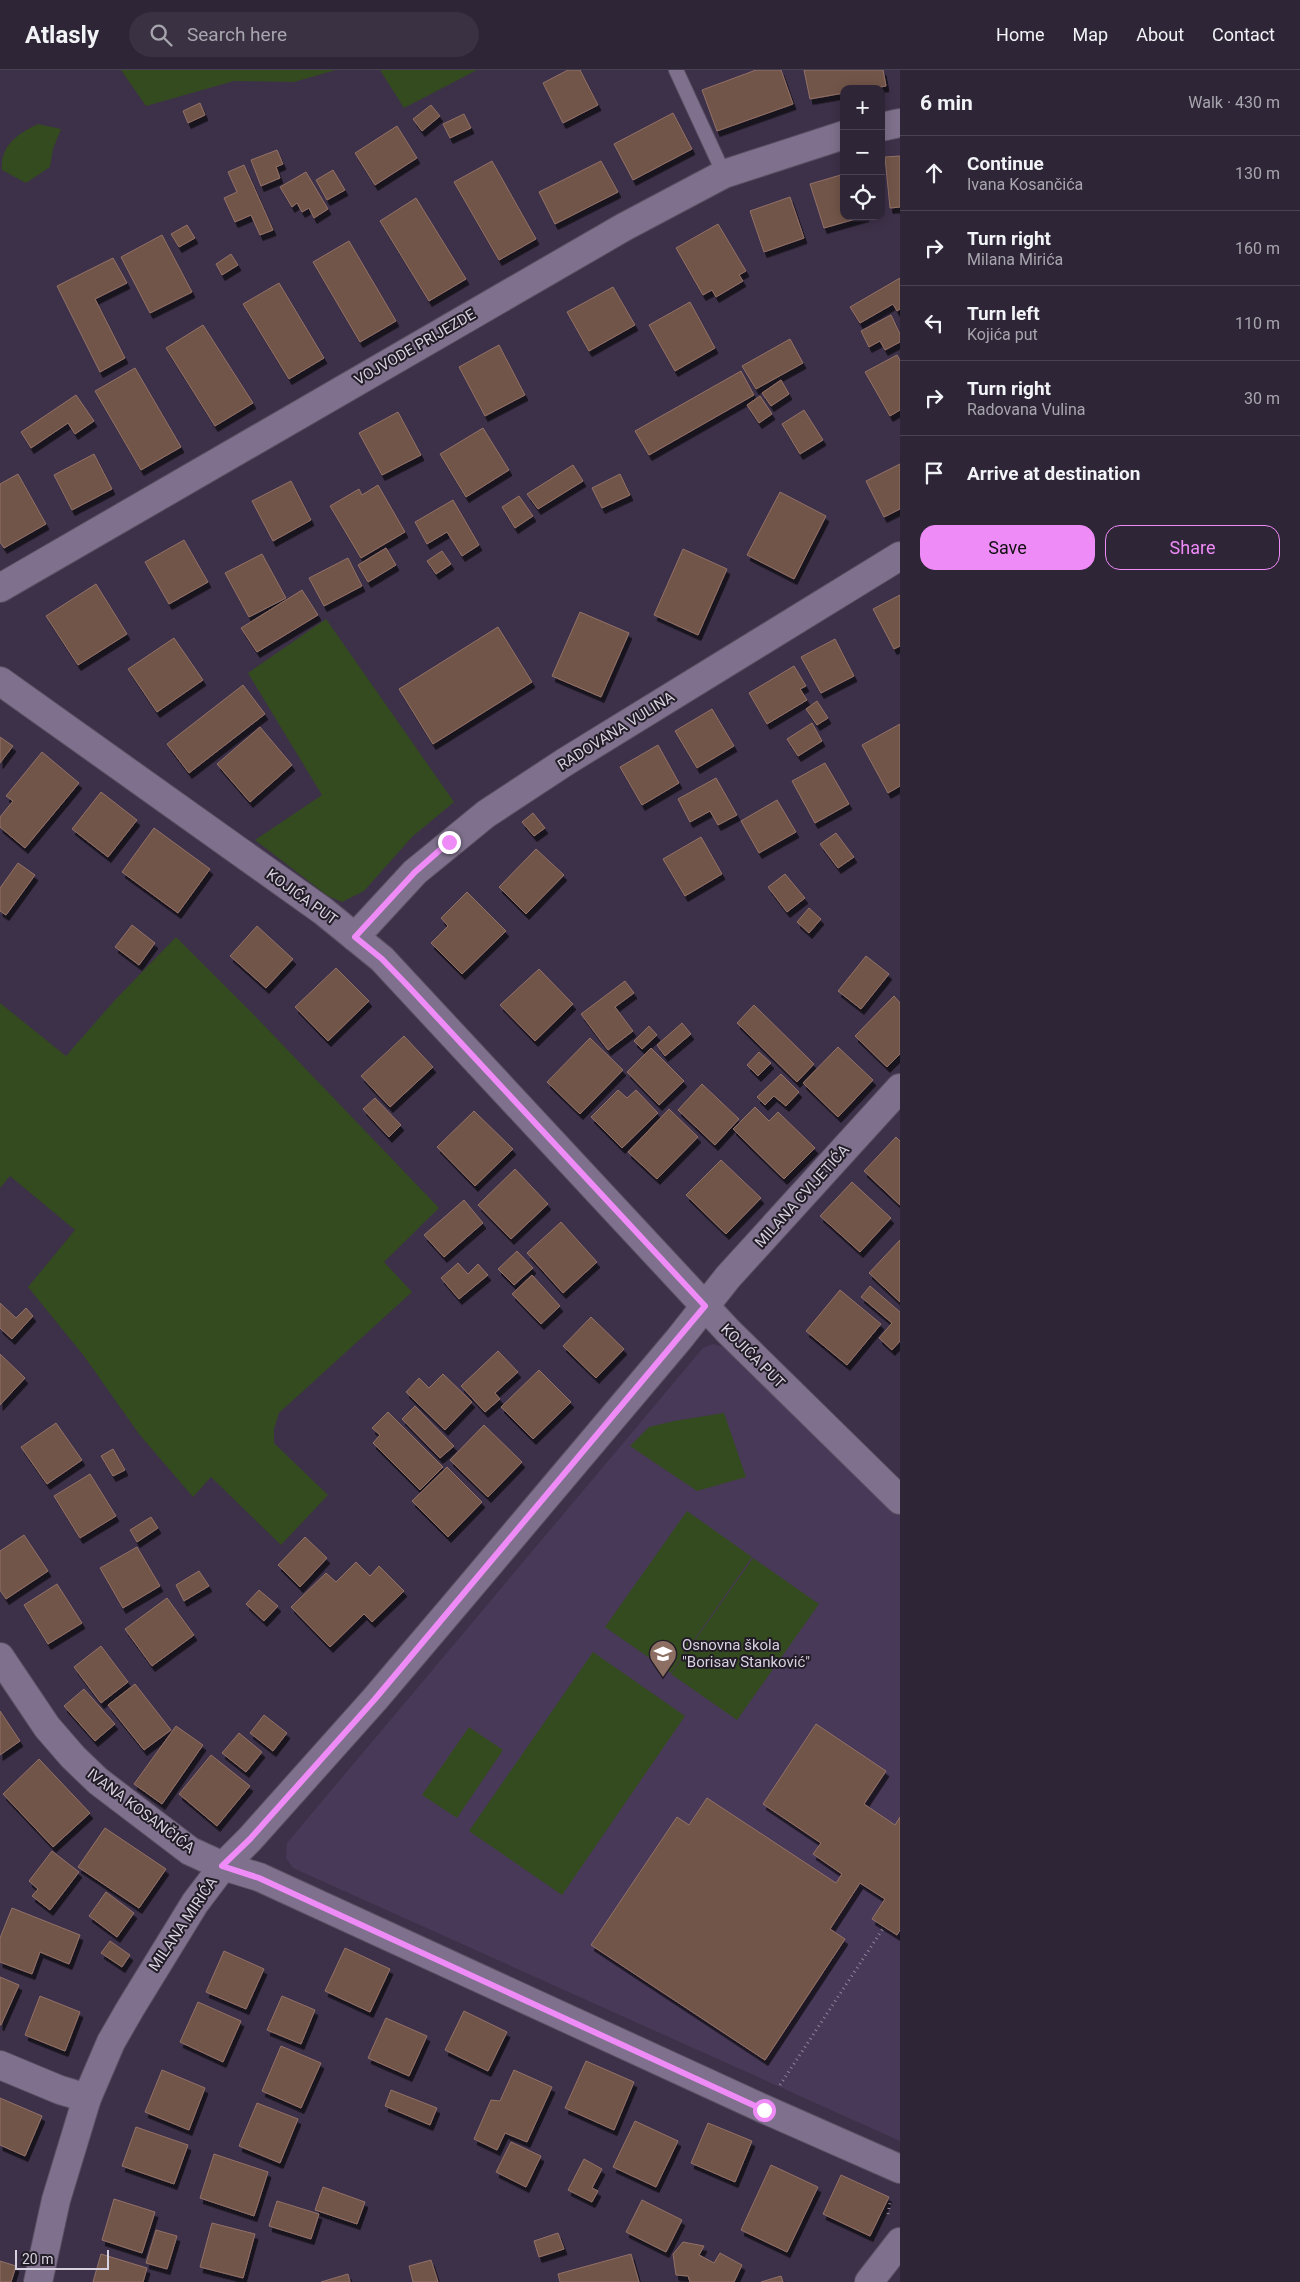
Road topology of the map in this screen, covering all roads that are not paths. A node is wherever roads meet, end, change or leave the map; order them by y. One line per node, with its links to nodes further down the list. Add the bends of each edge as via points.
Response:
1 (676, 70): 5 (lane)
2 (900, 123): 3 (street)
3 (885, 126)
4 (840, 136): 5 (street, VOJVODE PRIJEZDE)
5 (724, 174): 7 (street, VOJVODE PRIJEZDE, via 624,227)
6 (900, 556): 9 (street, RADOVANA VULINA, via 486,814 415,872)
7 (0, 588)
8 (0, 681): 9 (street, KOJIĆA PUT)
9 (355, 937): 11 (street, KOJIĆA PUT, via 408,986)
10 (900, 1088): 11 (street, MILANA CVIJETIĆA)
11 (705, 1306): 12 (street, KOJIĆA PUT); 14 (street, MILANA MIRIĆA, via 375,1699)
12 (900, 1500)
13 (0, 1657): 14 (street, IVANA KOSANČIĆA, via 47,1727 98,1781 190,1851)
14 (222, 1866): 16 (street, MILANA MIRIĆA, via 149,1976 111,2042); 17 (street, IVANA KOSANČIĆA, via 259,1878)
15 (0, 2065): 16 (street)
16 (87, 2098): 19 (street, MILANA MIRIĆA, via 56,2200)
17 (900, 2170)
18 (900, 2242): 20 (street)
19 (38, 2282)
20 (869, 2282)

